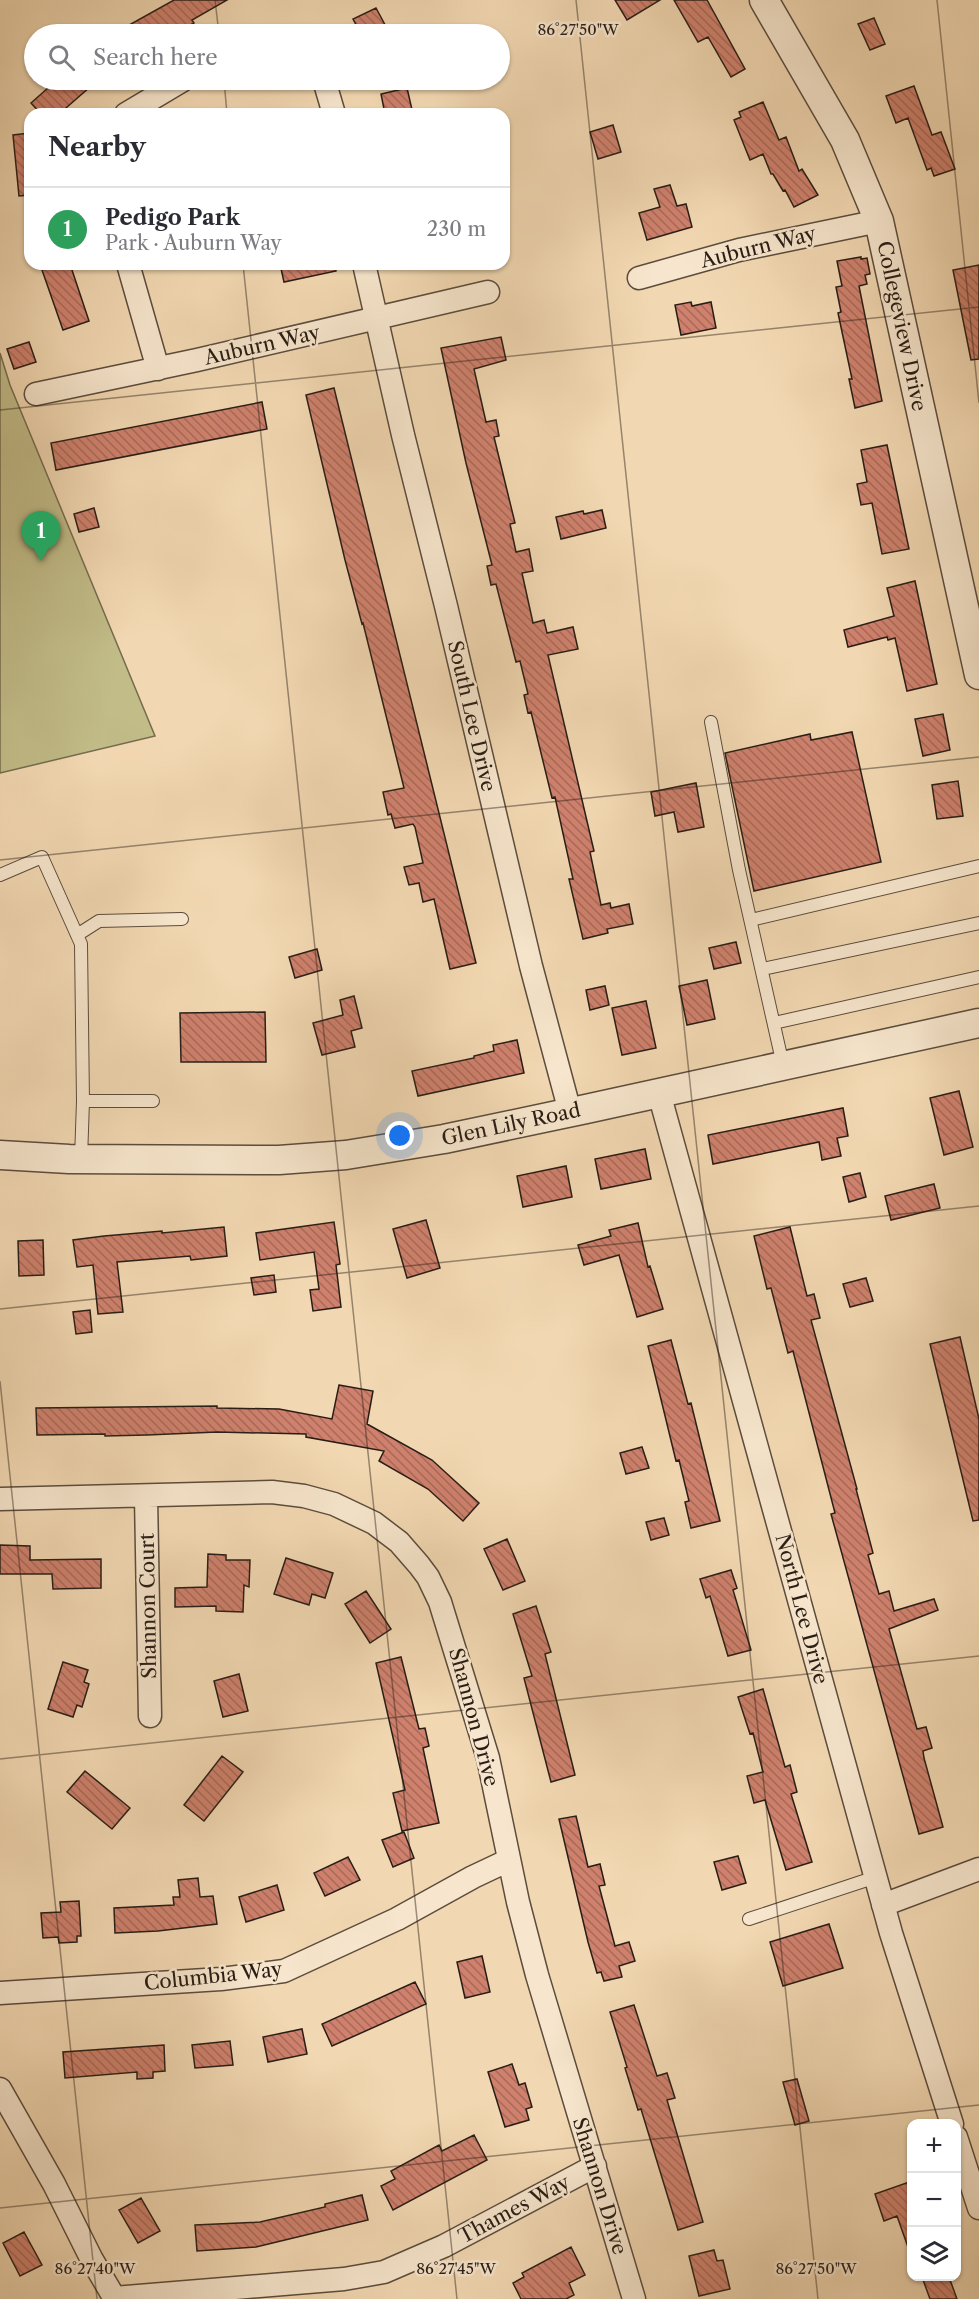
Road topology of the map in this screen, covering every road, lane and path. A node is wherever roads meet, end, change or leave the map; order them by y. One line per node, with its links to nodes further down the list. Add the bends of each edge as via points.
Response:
1 (764, 0): 6 (street, Collegeview Drive, via 845,140)
2 (166, 90): 4 (street)
3 (327, 90): 5 (street)
4 (136, 108)
5 (332, 108)
6 (879, 221): 9 (street, Auburn Way, via 755,246); 14 (street, Collegeview Drive)
7 (130, 270): 12 (street)
8 (365, 270): 11 (street, South Lee Drive)
9 (639, 279)
10 (488, 292): 11 (street, Auburn Way)
11 (377, 318): 12 (street, Auburn Way); 30 (street, South Lee Drive, via 531,966)
12 (158, 369): 13 (street, Auburn Way)
13 (36, 394)
14 (979, 675)
15 (711, 722): 19 (lane)
16 (979, 866): 19 (lane)
17 (0, 875): 21 (lane, via 42,857)
18 (182, 919): 21 (lane, via 99,921)
19 (751, 920): 22 (lane)
20 (979, 923): 22 (lane)
21 (77, 935): 28 (lane, via 81,944)
22 (763, 969): 24 (lane)
23 (979, 977): 24 (lane)
24 (774, 1023): 26 (lane)
25 (979, 1023): 26 (street, Glen Lily Road)
26 (783, 1065): 27 (street, Glen Lily Road)
27 (659, 1093): 30 (street, Glen Lily Road); 38 (street, North Lee Drive)
28 (83, 1101): 29 (lane); 32 (lane)
29 (153, 1101)
30 (570, 1112): 32 (street, Glen Lily Road, via 346,1155 279,1160)
31 (0, 1155): 32 (street, Glen Lily Road)
32 (81, 1159)
33 (146, 1496): 34 (street, Shannon Drive); 35 (street, Shannon Court); 36 (street, Shannon Drive, via 272,1492 304,1496 347,1509 399,1542 428,1577 450,1630 488,1758)
34 (0, 1499)
35 (150, 1716)
36 (509, 1860): 41 (street, Columbia Way, via 397,1919 284,1971 221,1979); 45 (street, Shannon Drive, via 537,1975)
37 (979, 1869): 39 (street)
38 (876, 1876): 39 (street, North Lee Drive); 40 (lane)
39 (884, 1905): 43 (street, North Lee Drive)
40 (749, 1918)
41 (0, 1993)
42 (0, 2089): 47 (street)
43 (950, 2119)
44 (961, 2150): 46 (street)
45 (595, 2166): 47 (street, Thames Way, via 444,2246 384,2272); 48 (street, Shannon Drive)
46 (979, 2208)
47 (114, 2299)
48 (634, 2299)

